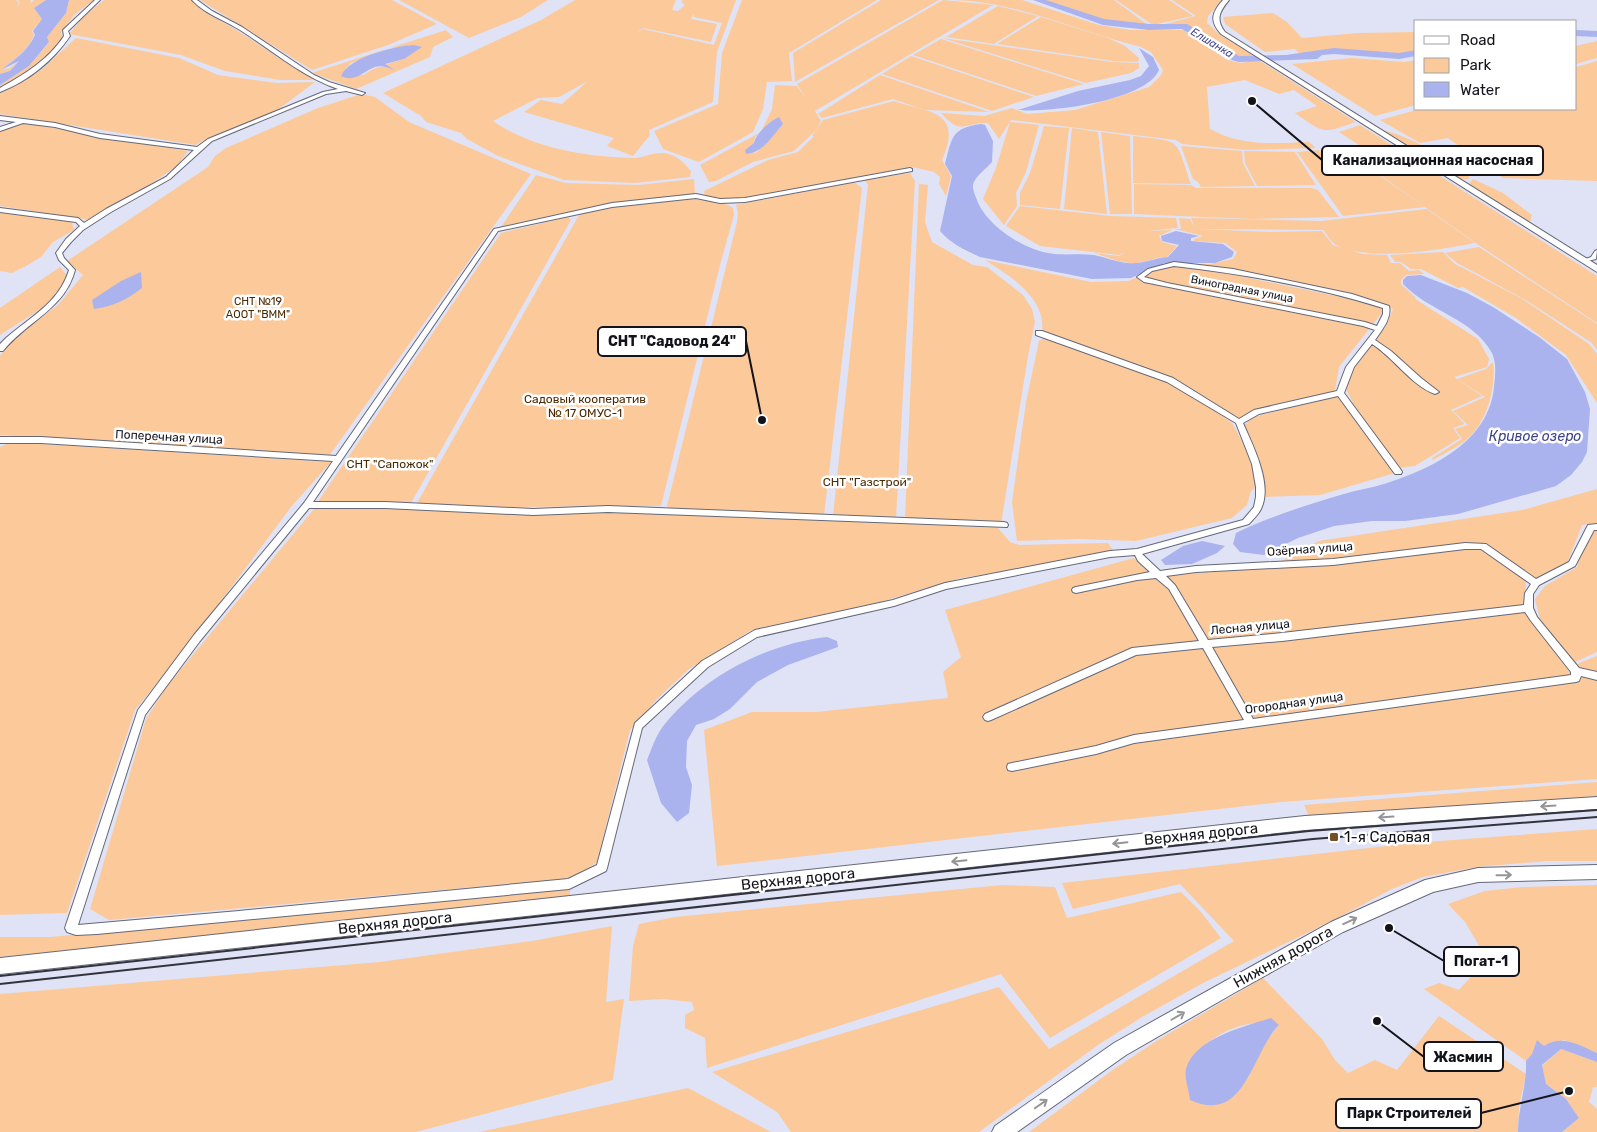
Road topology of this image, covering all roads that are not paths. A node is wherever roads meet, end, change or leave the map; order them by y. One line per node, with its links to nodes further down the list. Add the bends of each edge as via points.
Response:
1 (98, 0): 4 (street, via 70,24 65,31 67,36 51,57)
2 (194, 0): 5 (street, via 200,7 244,30 289,64)
3 (1226, 0): 15 (main road, via 1216,10 1214,19 1223,33)
4 (0, 90)
5 (344, 90): 6 (street); 10 (street, via 325,92 224,133)
6 (362, 93)
7 (0, 118): 8 (street)
8 (23, 122): 9 (street); 10 (street)
9 (0, 129)
10 (196, 149): 13 (street, via 187,162 169,177)
11 (910, 170): 25 (street, via 745,200 719,202 691,196 621,203 496,230)
12 (0, 210): 13 (street, via 78,220)
13 (83, 226): 20 (street, via 67,239 60,253 61,259 72,270 66,285 49,307)
14 (1597, 252): 15 (street, via 1594,258)
15 (1585, 261): 16 (main road)
16 (1597, 269)
17 (1378, 329): 17 (street, Виноградная улица, via 1365,324 1140,277 1150,270 1174,264 1232,271 1379,303 1387,307 1387,312); 19 (street)
18 (1039, 333): 23 (street, via 1170,380)
19 (1371, 341): 21 (street, via 1352,364); 22 (street, via 1393,355 1421,384)
20 (0, 349)
21 (1340, 392): 23 (street, via 1257,412); 26 (street)
22 (1434, 392)
23 (1238, 422): 30 (street, via 1254,459 1261,492 1258,508 1246,522)
24 (0, 440): 25 (street, Поперечная улица)
25 (338, 459): 27 (street)
26 (1398, 472)
27 (307, 505): 28 (street, via 533,512 618,509); 30 (street, via 197,638 141,712 71,928 152,924 569,884 602,868 638,726 705,664 755,634 894,603 945,586 1110,554)
28 (1004, 525)
29 (1597, 527): 32 (street, via 1591,527 1572,564)
30 (1137, 552): 31 (street)
31 (1158, 574): 32 (street, Озёрная улица, via 1333,562 1429,549 1483,546); 33 (street, Озёрная улица); 35 (street, via 1172,587)
32 (1536, 583): 34 (street, via 1529,593)
33 (1076, 590)
34 (1528, 608): 35 (street, Лесная улица); 36 (street)
35 (1203, 644): 38 (street, Лесная улица, via 1134,651); 39 (street)
36 (1576, 671): 37 (street); 39 (street, Огородная улица, via 1576,678)
37 (1597, 676)
38 (988, 717)
39 (1250, 722): 40 (street, Огородная улица, via 1134,739)
40 (1012, 767)
41 (1597, 803): 43 (main road, Верхняя дорога, one-way to 43, via 1304,823)
42 (1597, 872): 44 (main road, Нижняя дорога, one-way to 42, via 1120,1049 1337,927 1431,884 1478,875)
43 (0, 966)
44 (1001, 1132)

